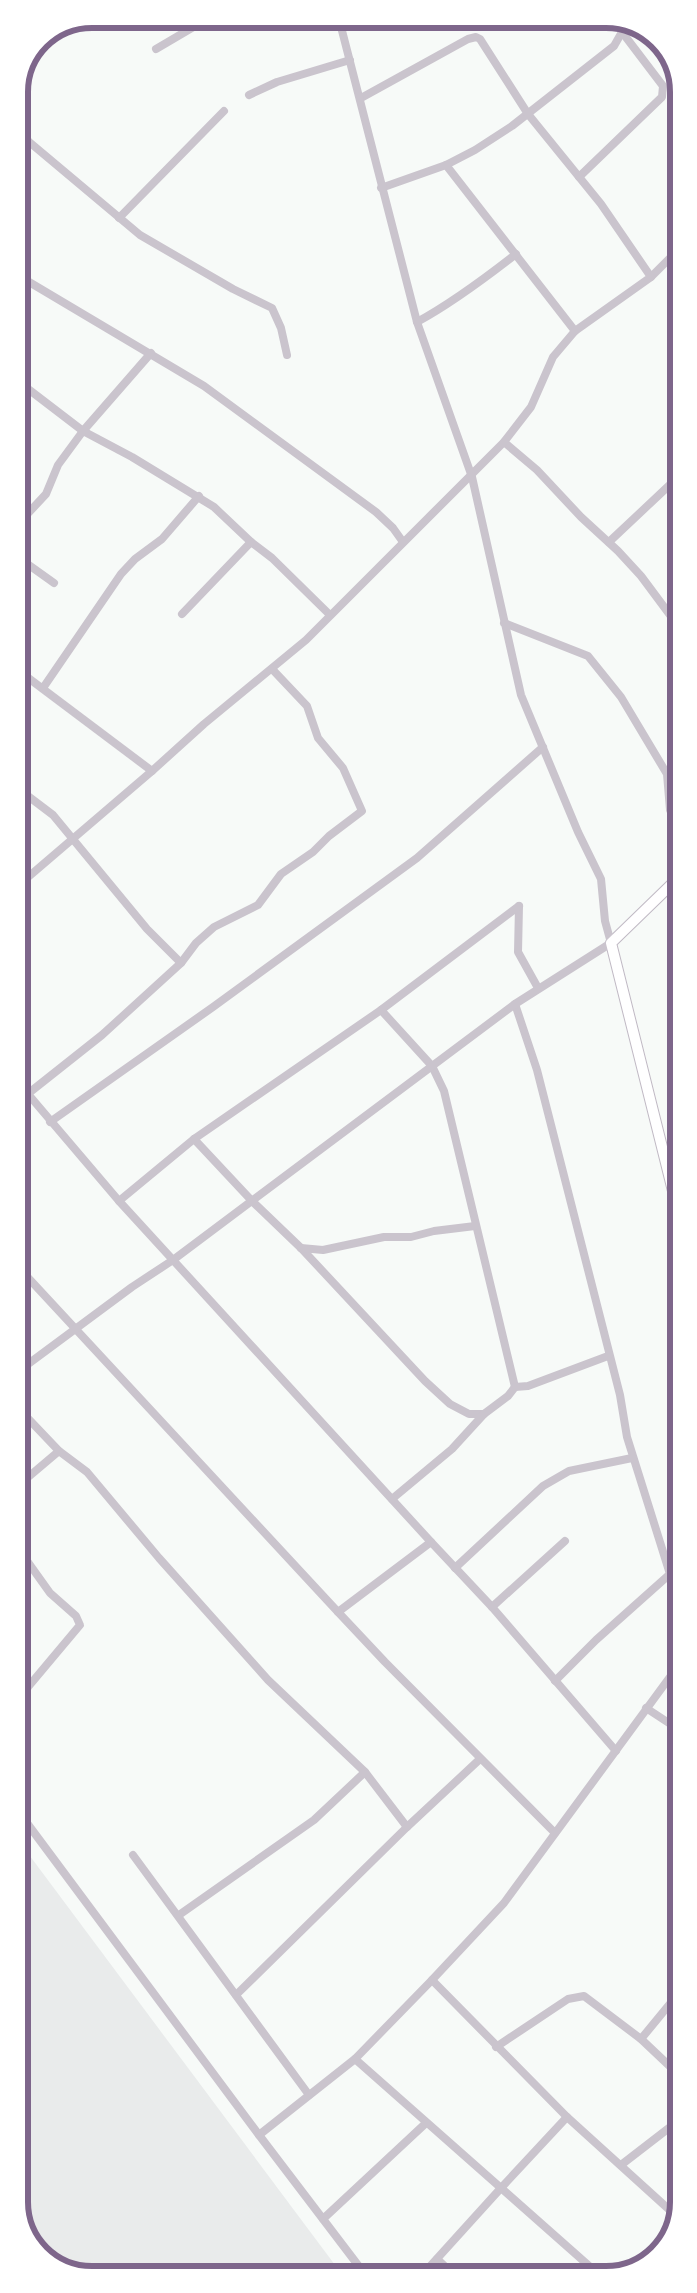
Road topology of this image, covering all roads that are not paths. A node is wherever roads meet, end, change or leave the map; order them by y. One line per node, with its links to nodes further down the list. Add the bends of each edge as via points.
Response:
1 (192, 28): 4 (street)
2 (341, 28): 5 (street)
3 (622, 32): 9 (street, via 614,46); 12 (street, via 663,86 662,97)
4 (156, 49)
5 (350, 60): 6 (street, via 277,82); 7 (street)
6 (249, 95)
7 (361, 98): 9 (street, via 476,37); 13 (street)
8 (224, 111): 14 (street)
9 (528, 114): 11 (street, via 498,136); 12 (street)
10 (28, 141): 14 (street)
11 (446, 165): 13 (street); 15 (street)
12 (579, 177): 17 (street)
13 (381, 188): 19 (street)
14 (119, 218): 22 (street, via 160,247 272,308)
15 (516, 254): 19 (street); 20 (street)
16 (670, 258): 17 (street)
17 (651, 277): 20 (street)
18 (28, 281): 21 (street)
19 (417, 322): 26 (street)
20 (575, 331): 25 (street, via 553,357 531,407)
21 (151, 353): 24 (street); 31 (street, via 204,386 312,464 376,512)
22 (287, 355)
23 (28, 389): 24 (street)
24 (83, 431): 28 (street); 29 (street, via 58,465 46,494)
25 (504, 442): 26 (street); 32 (street)
26 (472, 476): 31 (street); 38 (street)
27 (670, 486): 32 (street)
28 (199, 496): 30 (street); 41 (street, via 162,539 121,574)
29 (28, 513)
30 (251, 542): 35 (street); 36 (street, via 272,558)
31 (403, 542): 36 (street)
32 (609, 542): 37 (street, via 641,576)
33 (28, 564): 34 (street)
34 (54, 583)
35 (182, 614)
36 (330, 615): 39 (street)
37 (670, 615)
38 (504, 623): 42 (street, via 521,695); 45 (street, via 586,654 621,697 666,774)
39 (272, 669): 43 (street); 50 (street, via 306,706 318,738 343,768 362,811 281,874 258,906 214,927)
40 (28, 677): 41 (street)
41 (43, 688): 43 (street)
42 (542, 747): 49 (street, via 601,879 605,921); 56 (street, via 417,858 213,1008)
43 (152, 771): 46 (street)
44 (28, 796): 46 (street, via 53,815)
45 (670, 810)
46 (72, 837): 47 (street); 50 (street, via 147,929)
47 (28, 877)
48 (670, 887): 49 (street)
49 (611, 943): 51 (street); 58 (street)
50 (181, 963): 55 (street, via 102,1035)
51 (538, 988): 52 (street); 53 (street, via 518,952 519,906)
52 (515, 1004): 54 (street); 66 (street, via 537,1070)
53 (381, 1010): 54 (street); 57 (street)
54 (432, 1066): 60 (street); 61 (street, via 446,1100)
55 (28, 1094): 56 (street)
56 (50, 1122): 59 (street)
57 (194, 1140): 59 (street); 60 (street)
58 (670, 1179)
59 (119, 1201): 63 (street)
60 (252, 1201): 62 (street); 63 (street)
61 (475, 1226): 62 (street, via 411,1237 384,1237 323,1250); 68 (street)
62 (301, 1248): 69 (street, via 450,1404 476,1416)
63 (173, 1260): 65 (street); 74 (street)
64 (28, 1278): 65 (street)
65 (76, 1329): 67 (street); 81 (street)
66 (608, 1356): 68 (street, via 528,1386); 72 (street, via 620,1395)
67 (28, 1364)
68 (515, 1387): 69 (street)
69 (484, 1414): 74 (street, via 452,1449)
70 (28, 1418): 71 (street)
71 (59, 1450): 73 (street); 89 (street, via 87,1472 268,1680)
72 (632, 1458): 78 (street, via 570,1470 543,1486); 79 (street)
73 (28, 1477)
74 (392, 1499): 76 (street)
75 (565, 1541): 80 (street)
76 (431, 1542): 78 (street); 81 (street)
77 (28, 1562): 84 (street, via 50,1592 76,1616 80,1625)
78 (454, 1568): 80 (street)
79 (670, 1574): 83 (street)
80 (492, 1608): 83 (street)
81 (338, 1612): 88 (street)
82 (670, 1676): 85 (street)
83 (555, 1681): 87 (street)
84 (28, 1687)
85 (646, 1708): 86 (street); 87 (street)
86 (670, 1724)
87 (616, 1750): 92 (street)
88 (480, 1759): 91 (street); 92 (street)
89 (365, 1772): 91 (street); 94 (street, via 314,1820)
90 (28, 1824): 106 (street)
91 (407, 1826): 96 (street)
92 (555, 1833): 95 (street, via 504,1903)
93 (133, 1855): 94 (street)
94 (179, 1915): 96 (street)
95 (432, 1980): 99 (street); 100 (street)
96 (236, 1995): 102 (street)
97 (670, 2004): 98 (street)
98 (641, 2039): 99 (street, via 584,1996 568,1999); 101 (street)
99 (496, 2047): 103 (street)
100 (355, 2059): 102 (street); 104 (street)
101 (670, 2066)
102 (309, 2095): 106 (street)
103 (567, 2118): 107 (street); 108 (street)
104 (426, 2123): 108 (street); 110 (street)
105 (670, 2126): 107 (street)
106 (259, 2135): 110 (street)
107 (621, 2165): 109 (street)
108 (501, 2188): 111 (street); 115 (street)
109 (669, 2209)
110 (323, 2219): 112 (street)
111 (437, 2259): 113 (street); 114 (street)
112 (359, 2266)
113 (431, 2266)
114 (445, 2266)
115 (589, 2266)

